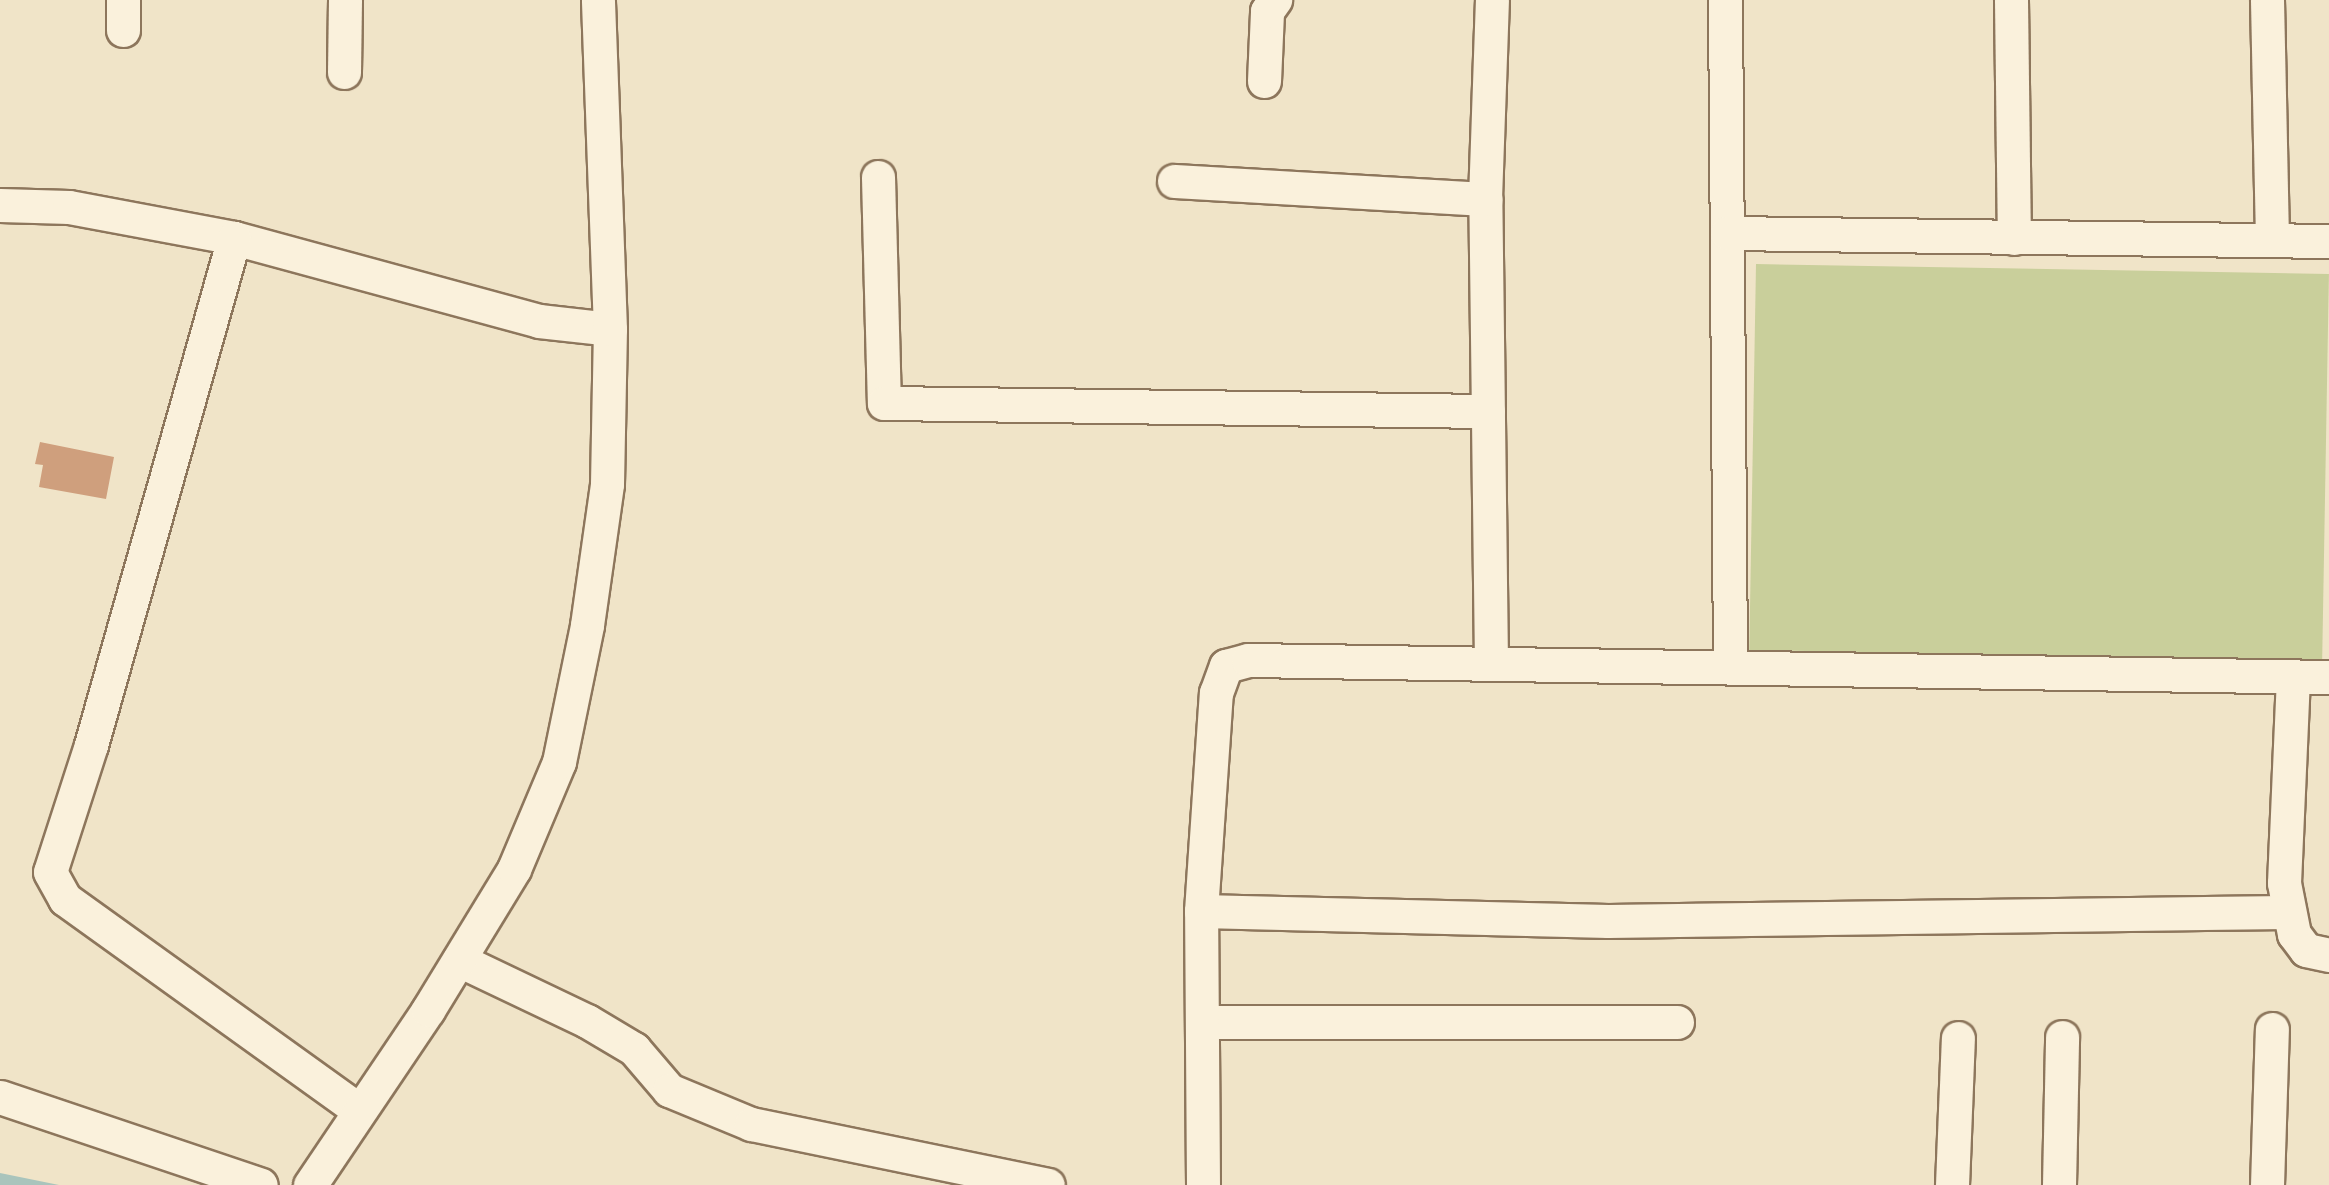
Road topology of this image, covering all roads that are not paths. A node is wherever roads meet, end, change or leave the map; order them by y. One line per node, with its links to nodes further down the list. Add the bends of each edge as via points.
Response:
1 (345, 0): 8 (street)
2 (598, 0): 19 (street)
3 (1275, 0): 9 (street, via 1267,11)
4 (1492, 0): 12 (street)
5 (1725, 0): 14 (street)
6 (2011, 0): 16 (street)
7 (2267, 0): 17 (street)
8 (344, 72)
9 (1264, 81)
10 (878, 177): 20 (street, via 884,403)
11 (1174, 181): 12 (street)
12 (1485, 199): 20 (street)
13 (0, 205): 15 (street, via 69,207)
14 (1727, 233): 16 (street); 22 (street)
15 (234, 238): 19 (street, via 539,321); 35 (street, via 91,745 50,872 65,899)
16 (2014, 238): 17 (street)
17 (2272, 240): 18 (street)
18 (2329, 241)
19 (610, 329): 28 (street, via 607,484 587,625 559,762 514,869)
20 (1488, 411): 21 (street)
21 (1490, 664): 22 (street); 25 (street, via 1248,660 1226,666 1216,693)
22 (1730, 667): 23 (street)
23 (2293, 677): 24 (street); 26 (street, via 2284,883)
24 (2329, 677)
25 (1201, 911): 26 (street, via 1608,921); 29 (street)
26 (2287, 912): 27 (street, via 2294,934 2306,950)
27 (2329, 955)
28 (459, 960): 35 (street); 38 (street, via 587,1021 634,1049 669,1090 751,1124)
29 (1202, 1022): 30 (street); 39 (street)
30 (1677, 1022)
31 (2272, 1029): 42 (street)
32 (2062, 1037): 41 (street)
33 (1958, 1038): 40 (street)
34 (0, 1097): 36 (street)
35 (359, 1110): 37 (street)
36 (261, 1185)
37 (310, 1185)
38 (1048, 1185)
39 (1203, 1185)
40 (1952, 1185)
41 (2059, 1185)
42 (2267, 1185)

